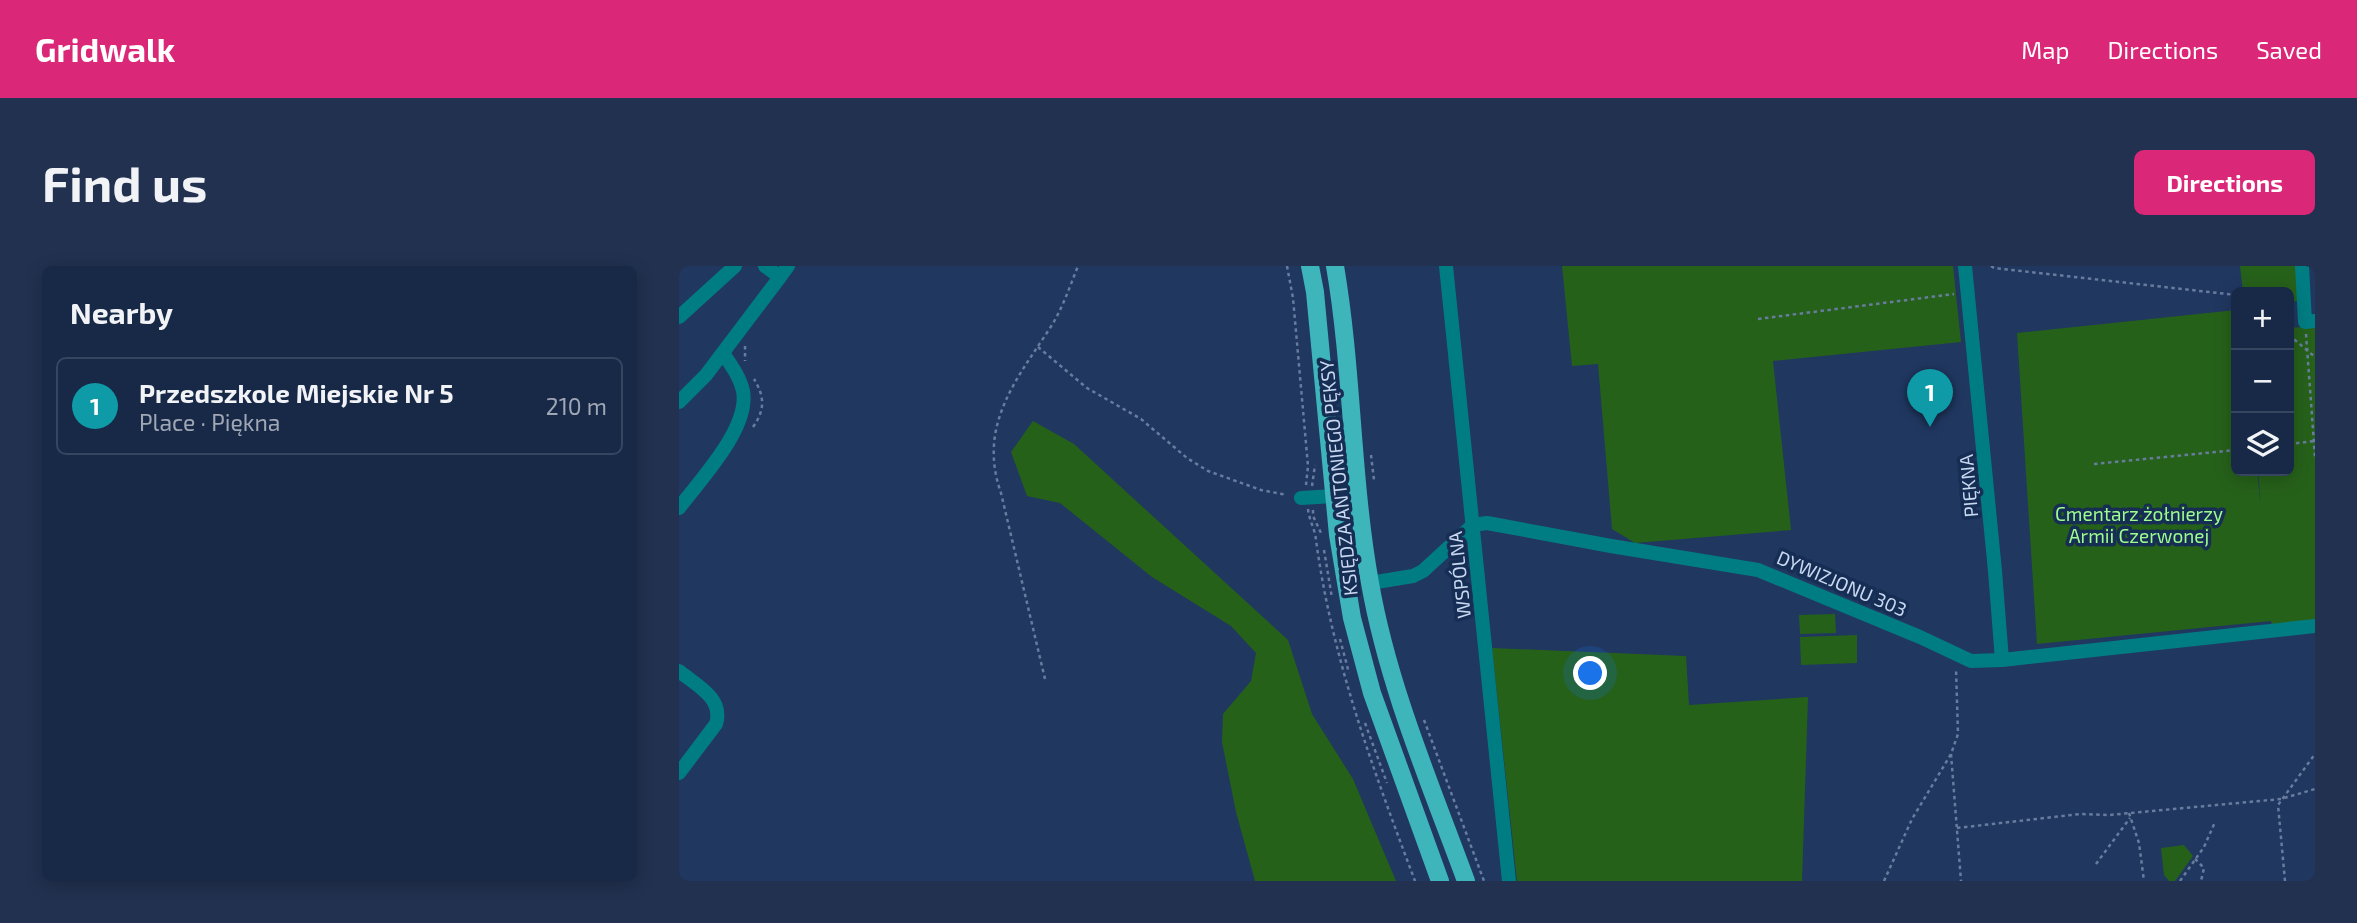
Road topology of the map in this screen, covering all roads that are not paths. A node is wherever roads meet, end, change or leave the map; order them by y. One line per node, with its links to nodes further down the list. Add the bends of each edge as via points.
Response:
1 (735, 266): 9 (street)
2 (765, 266): 8 (street)
3 (1310, 266): 13 (main road, KSIĘDZA ANTONIEGO PĘKSY)
4 (1335, 266): 17 (main road, KSIĘDZA ANTONIEGO PĘKSY)
5 (1446, 266): 16 (street, WSPÓLNA)
6 (1965, 266): 19 (street, PIĘKNA)
7 (2302, 266): 10 (street)
8 (784, 272): 11 (street)
9 (679, 317)
10 (2310, 321)
11 (723, 353): 12 (street); 15 (street, via 740,379 743,414 731,439)
12 (679, 402)
13 (1335, 496): 14 (street); 22 (main road, KSIĘDZA ANTONIEGO PĘKSY, via 1345,584 1360,650)
14 (1301, 498)
15 (679, 509)
16 (1473, 525): 17 (street, via 1423,571); 19 (street, DYWIZJONU 303, via 1487,523 1758,570 1971,661); 24 (street, WSPÓLNA)
17 (1370, 583): 23 (main road, KSIĘDZA ANTONIEGO PĘKSY, via 1399,698)
18 (2315, 626): 19 (street, DYWIZJONU 303)
19 (2002, 660)
20 (679, 671): 21 (street, via 711,696 719,716)
21 (679, 773)
22 (1440, 881)
23 (1466, 881)
24 (1509, 881)

